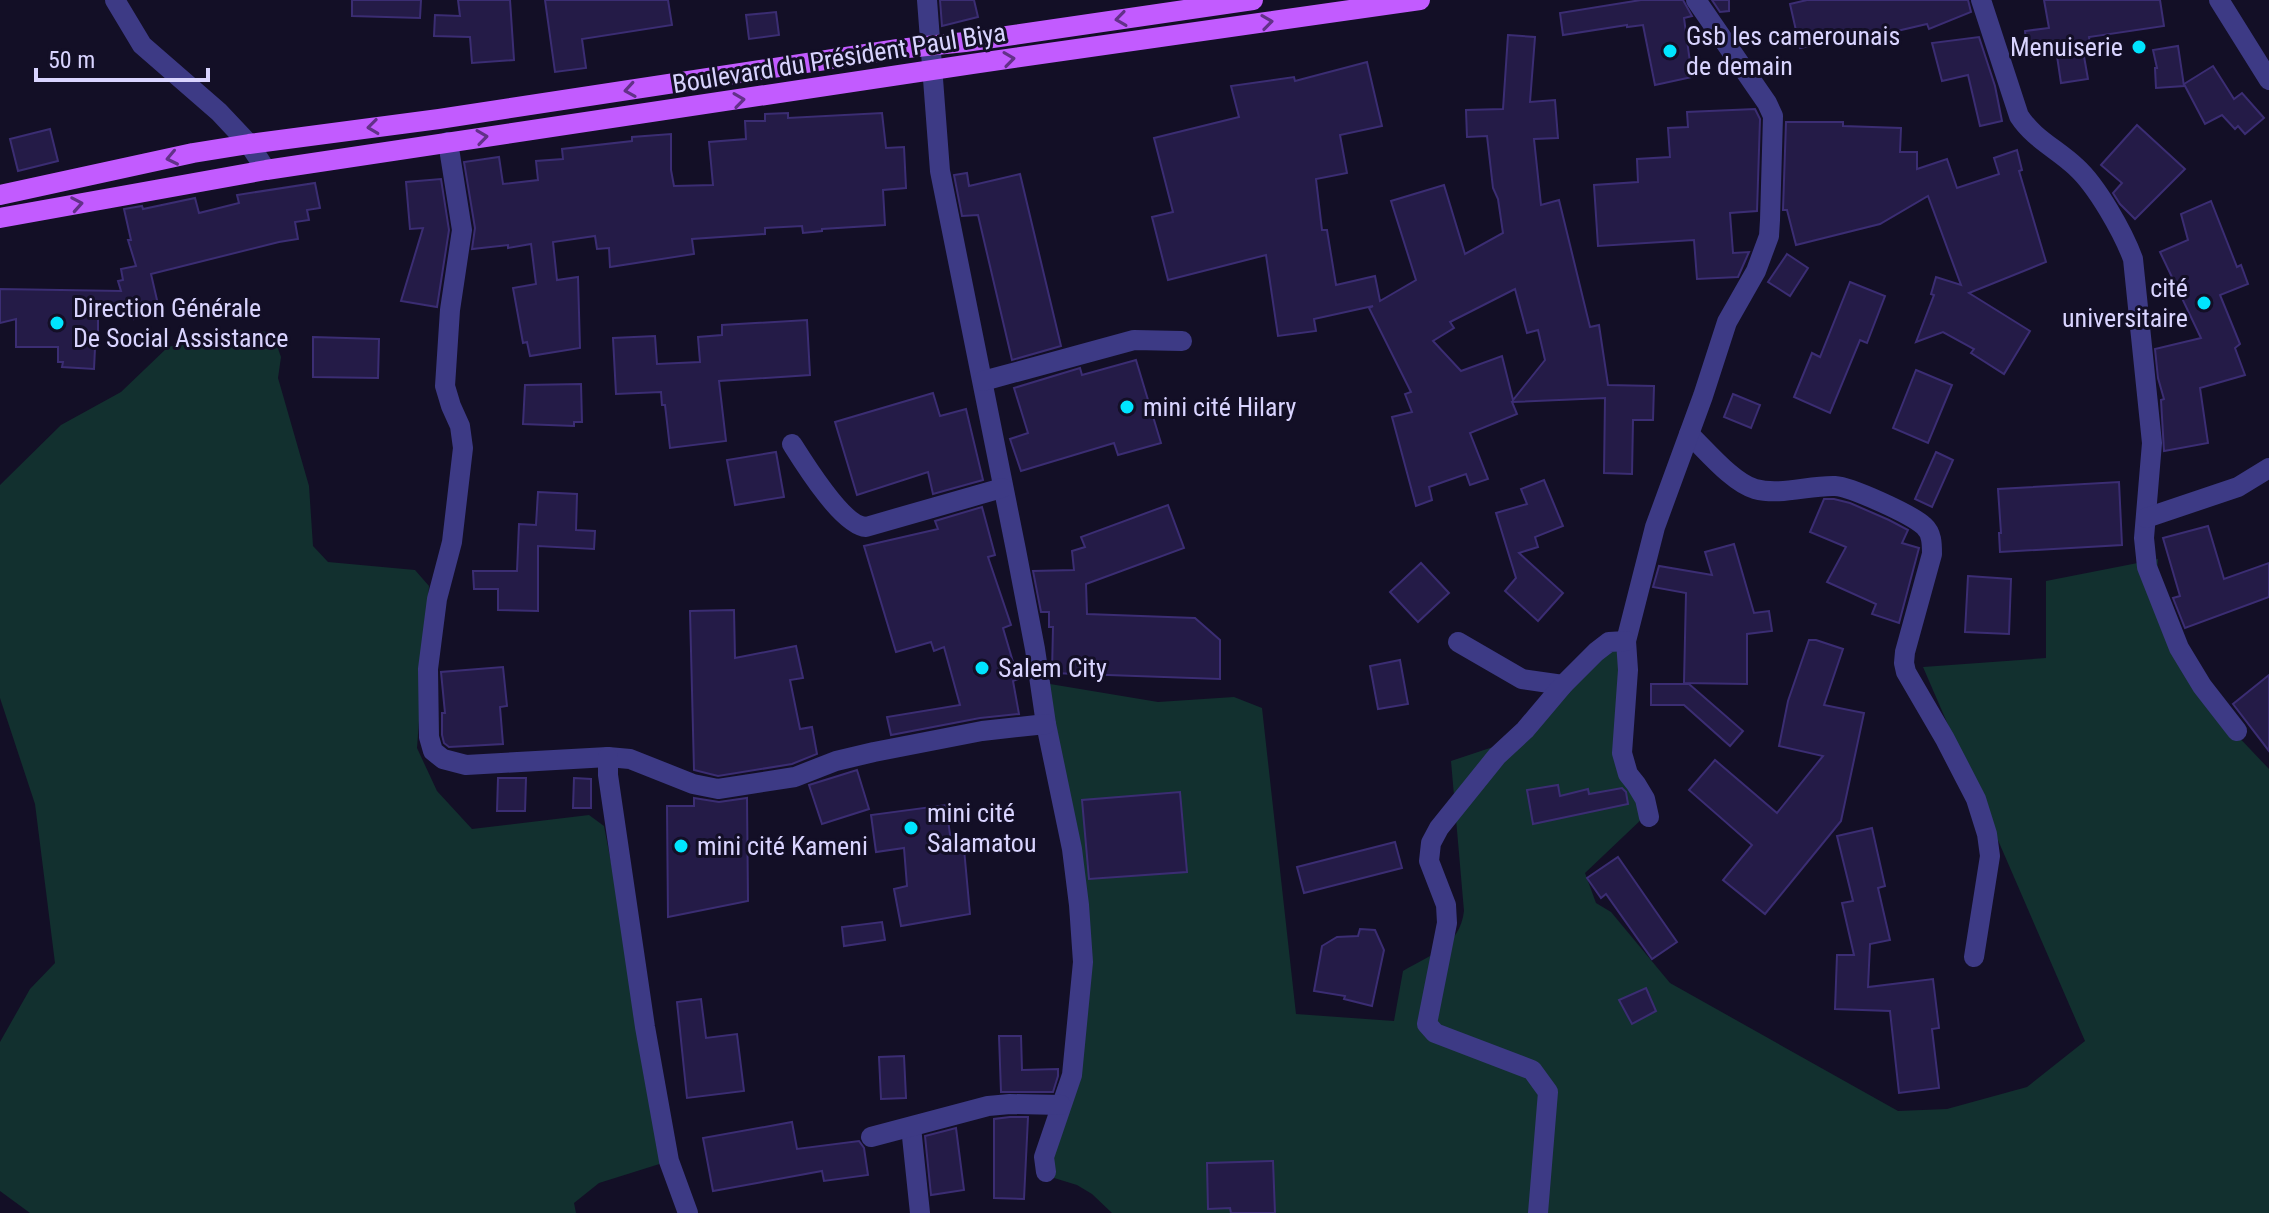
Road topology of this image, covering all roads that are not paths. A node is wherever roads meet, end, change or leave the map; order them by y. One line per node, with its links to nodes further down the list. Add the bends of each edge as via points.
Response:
1 (115, 0): 12 (street, via 142,45)
2 (927, 0): 8 (street)
3 (1253, 0): 8 (main road, Boulevard du Président Paul Biya, one-way to 8)
4 (1420, 0): 9 (main road, Boulevard du Président Paul Biya, one-way to 4)
5 (1696, 0): 18 (street, via 1773,116 1769,236 1727,322)
6 (1981, 0): 22 (street, via 2019,116 2087,178 2133,259 2151,432)
7 (2219, 0): 10 (street)
8 (929, 45): 9 (street); 12 (main road, Boulevard du Président Paul Biya, one-way to 12)
9 (932, 71): 11 (main road, Boulevard du Président Paul Biya, one-way to 9); 17 (street, via 940,171)
10 (2269, 80)
11 (448, 142): 13 (main road, Boulevard du Président Paul Biya); 28 (street, via 462,230 445,386 463,448 428,669 429,737 433,751 443,759 466,765)
12 (249, 144): 13 (street); 14 (main road, Boulevard du Président Paul Biya, one-way to 14)
13 (266, 170): 15 (main road, Boulevard du Président Paul Biya, one-way to 13)
14 (0, 195)
15 (0, 218)
16 (1182, 341): 17 (street, via 1134,340)
17 (983, 381): 21 (street)
18 (1689, 434): 23 (street, via 1655,527); 30 (street, via 1737,480 1755,489 1851,489 1910,516 1932,539 1904,663 1976,799 1990,844)
19 (792, 444): 21 (street, via 810,474 859,527)
20 (2269, 468): 22 (street, via 2238,487)
21 (1002, 488): 26 (street)
22 (2146, 518): 27 (street, via 2148,575 2175,640)
23 (1626, 641): 25 (street, via 1609,642); 29 (street, via 1622,753)
24 (1458, 642): 25 (street, via 1522,679)
25 (1563, 685): 37 (street, via 1439,828 1429,853 1447,923 1427,1024 1435,1033 1532,1070 1548,1092)
26 (1046, 724): 28 (street, via 874,752 795,777 718,789 630,759); 31 (street, via 1072,849 1083,962 1072,1075)
27 (2237, 731)
28 (608, 757): 35 (street, via 669,1161)
29 (1649, 817)
30 (1974, 957)
31 (1061, 1105): 32 (street, via 1001,1104); 34 (street, via 1044,1157)
32 (911, 1127): 33 (street); 36 (street)
33 (871, 1137)
34 (1046, 1172)
35 (688, 1213)
36 (920, 1213)
37 (1538, 1213)

